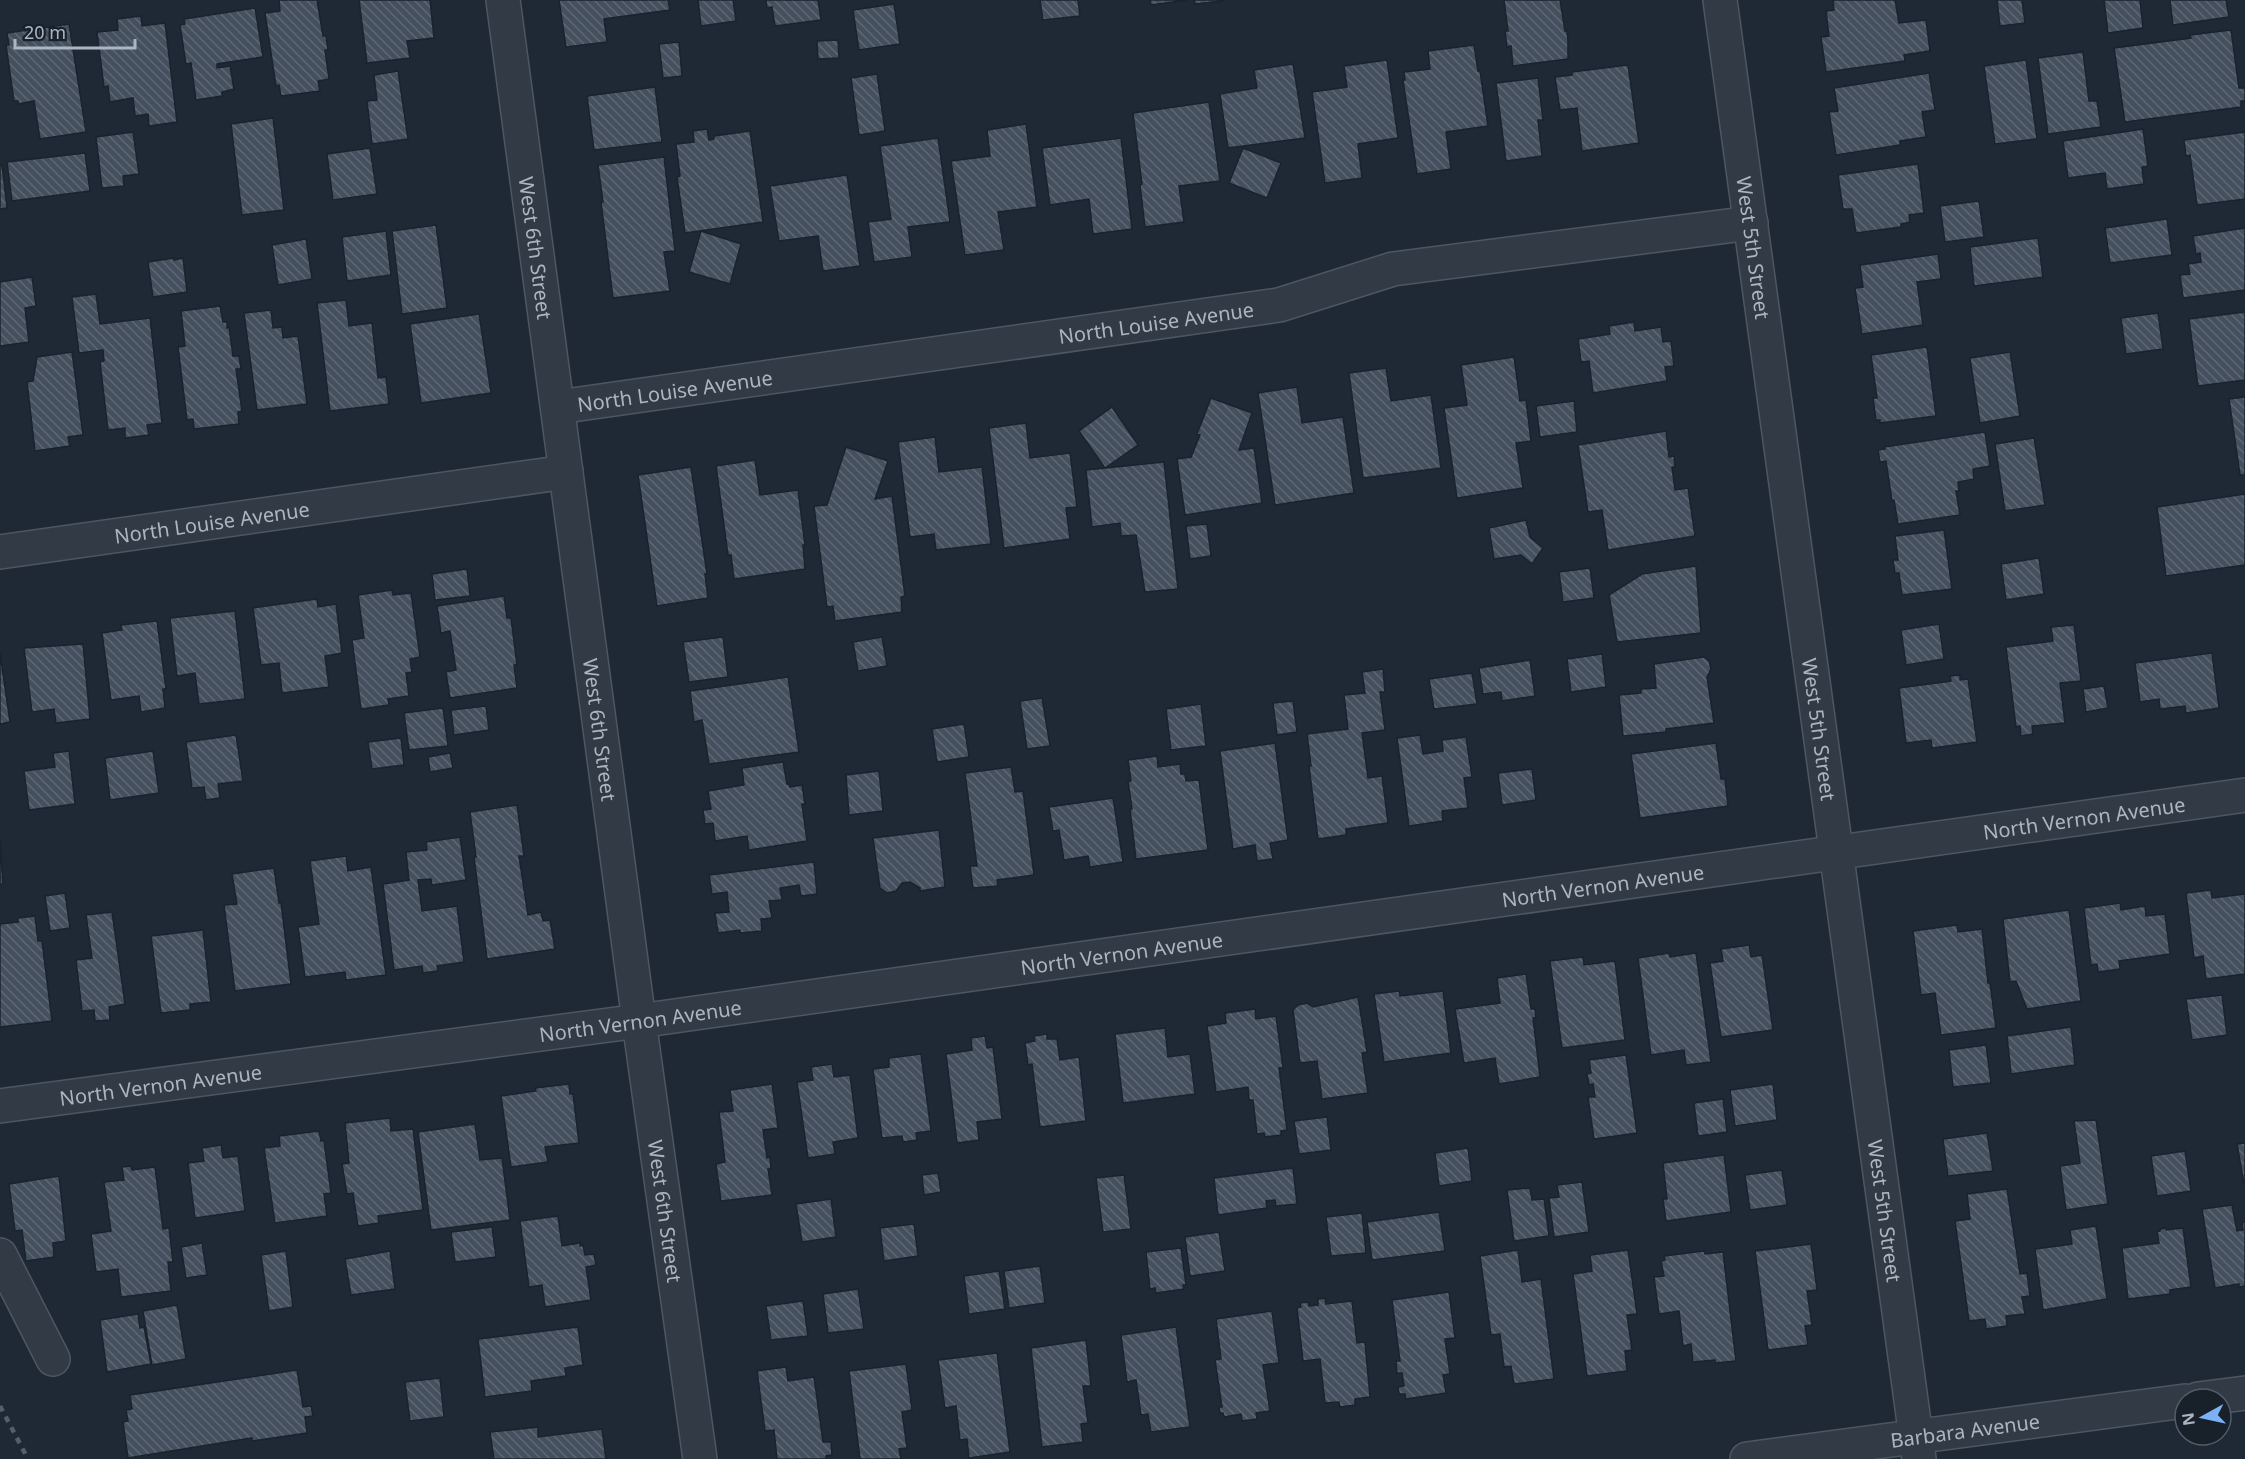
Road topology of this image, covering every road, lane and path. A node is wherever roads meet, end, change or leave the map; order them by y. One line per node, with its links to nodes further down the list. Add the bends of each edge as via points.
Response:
1 (502, 0): 4 (street, West 6th Street)
2 (1720, 0): 3 (street, West 5th Street)
3 (1751, 223): 4 (street, North Louise Avenue, via 1393,269 1279,305); 8 (street, West 5th Street)
4 (558, 407): 5 (street, West 6th Street)
5 (566, 471): 6 (street, North Louise Avenue); 9 (street, West 6th Street)
6 (0, 552)
7 (2245, 795): 8 (street, North Vernon Avenue)
8 (1836, 853): 9 (street, North Vernon Avenue); 14 (street, West 5th Street)
9 (639, 1022): 10 (street, North Vernon Avenue); 15 (street, West 6th Street)
10 (0, 1106)
11 (0, 1255): 12 (street)
12 (53, 1359)
13 (2173, 1403): 14 (street, Barbara Avenue)
14 (1918, 1448): 16 (street, Barbara Avenue)
15 (700, 1459)
16 (1748, 1459)

